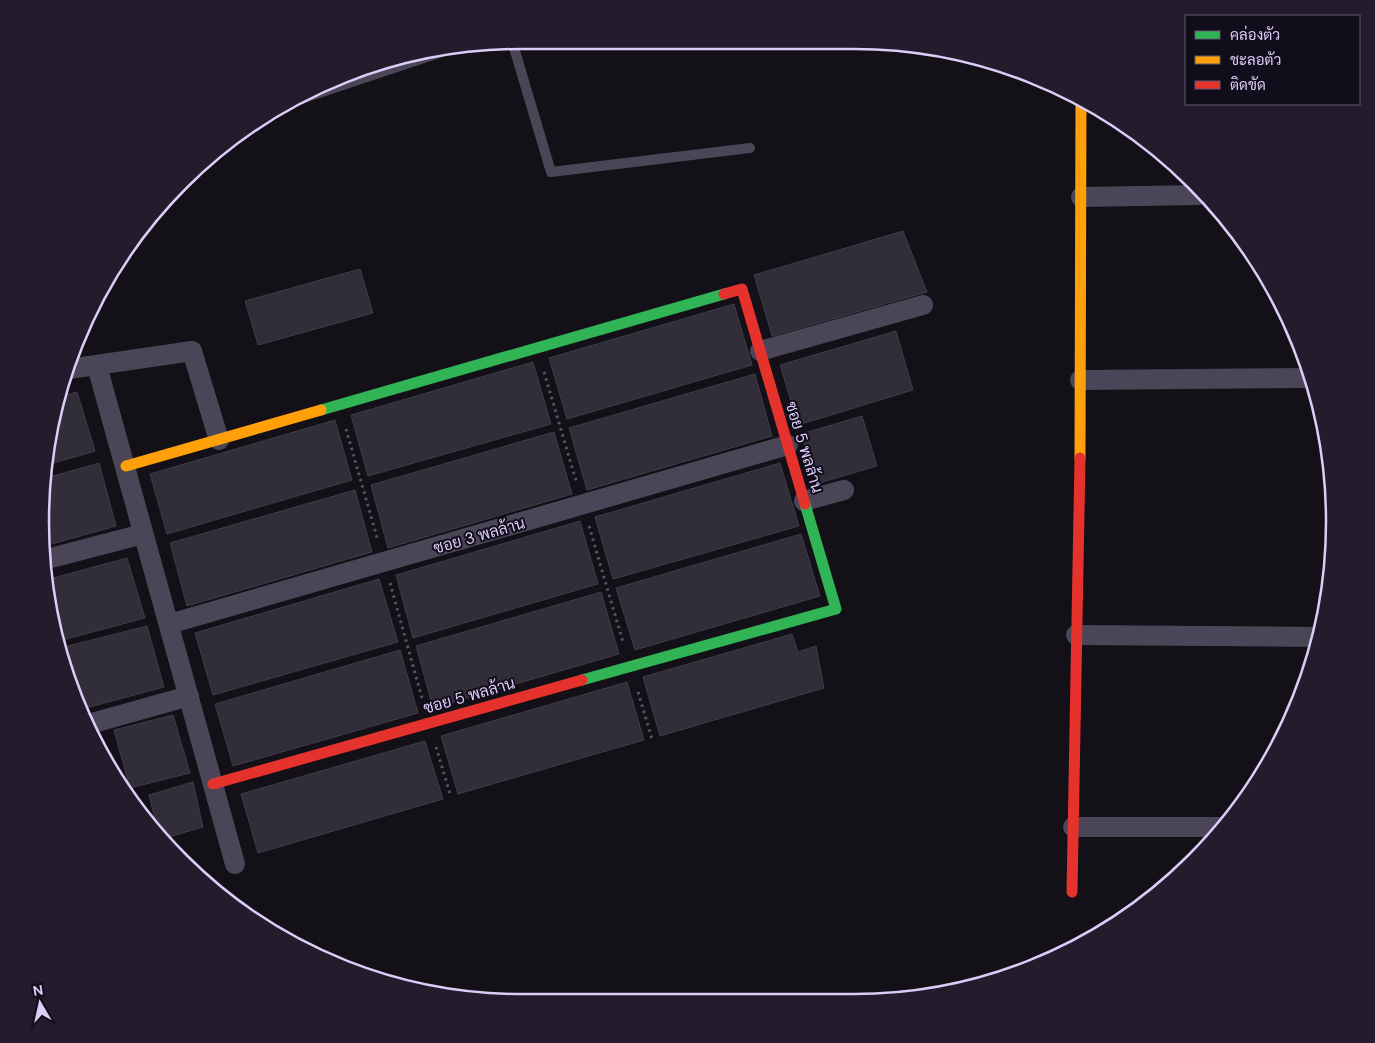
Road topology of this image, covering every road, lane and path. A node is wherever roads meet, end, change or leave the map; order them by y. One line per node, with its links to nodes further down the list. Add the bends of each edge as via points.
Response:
1 (514, 49): 3 (lane, via 551,172)
2 (1081, 107): 5 (street)
3 (750, 148)
4 (1196, 196): 5 (street)
5 (1081, 197): 12 (street)
6 (923, 305): 8 (street)
7 (537, 348): 8 (street, ซอย 5 พลล้าน, via 742,289); 13 (street, ซอย 5 พลล้าน); 19 (path)
8 (760, 351): 15 (street, ซอย 5 พลล้าน)
9 (97, 366): 10 (street); 14 (street, via 192,351); 16 (street)
10 (75, 368)
11 (1304, 378): 12 (street)
12 (1080, 380): 24 (street)
13 (339, 405): 14 (street, ซอย 5 พลล้าน); 22 (path)
14 (219, 440): 16 (street, ซอย 5 พลล้าน)
15 (788, 445): 18 (street, ซอย 5 พลล้าน); 19 (street, ซอย 3 พลล้าน)
16 (126, 466): 20 (street)
17 (844, 490): 18 (street)
18 (804, 501): 26 (street, ซอย 5 พลล้าน, via 836,609)
19 (583, 505): 22 (street, ซอย 3 พลล้าน); 26 (path)
20 (143, 534): 21 (street); 23 (street)
21 (51, 558)
22 (384, 563): 23 (street, ซอย 3 พลล้าน); 29 (path)
23 (169, 624): 27 (street)
24 (1076, 635): 25 (street); 33 (street)
25 (1312, 637)
26 (631, 667): 29 (street, ซอย 5 พลล้าน); 30 (path)
27 (189, 696): 28 (street); 31 (street)
28 (94, 723)
29 (429, 723): 31 (street, ซอย 5 พลล้าน); 32 (path)
30 (652, 739)
31 (213, 784): 35 (street)
32 (450, 798)
33 (1073, 827): 34 (street); 36 (street)
34 (1214, 827)
35 (235, 864)
36 (1072, 892)

